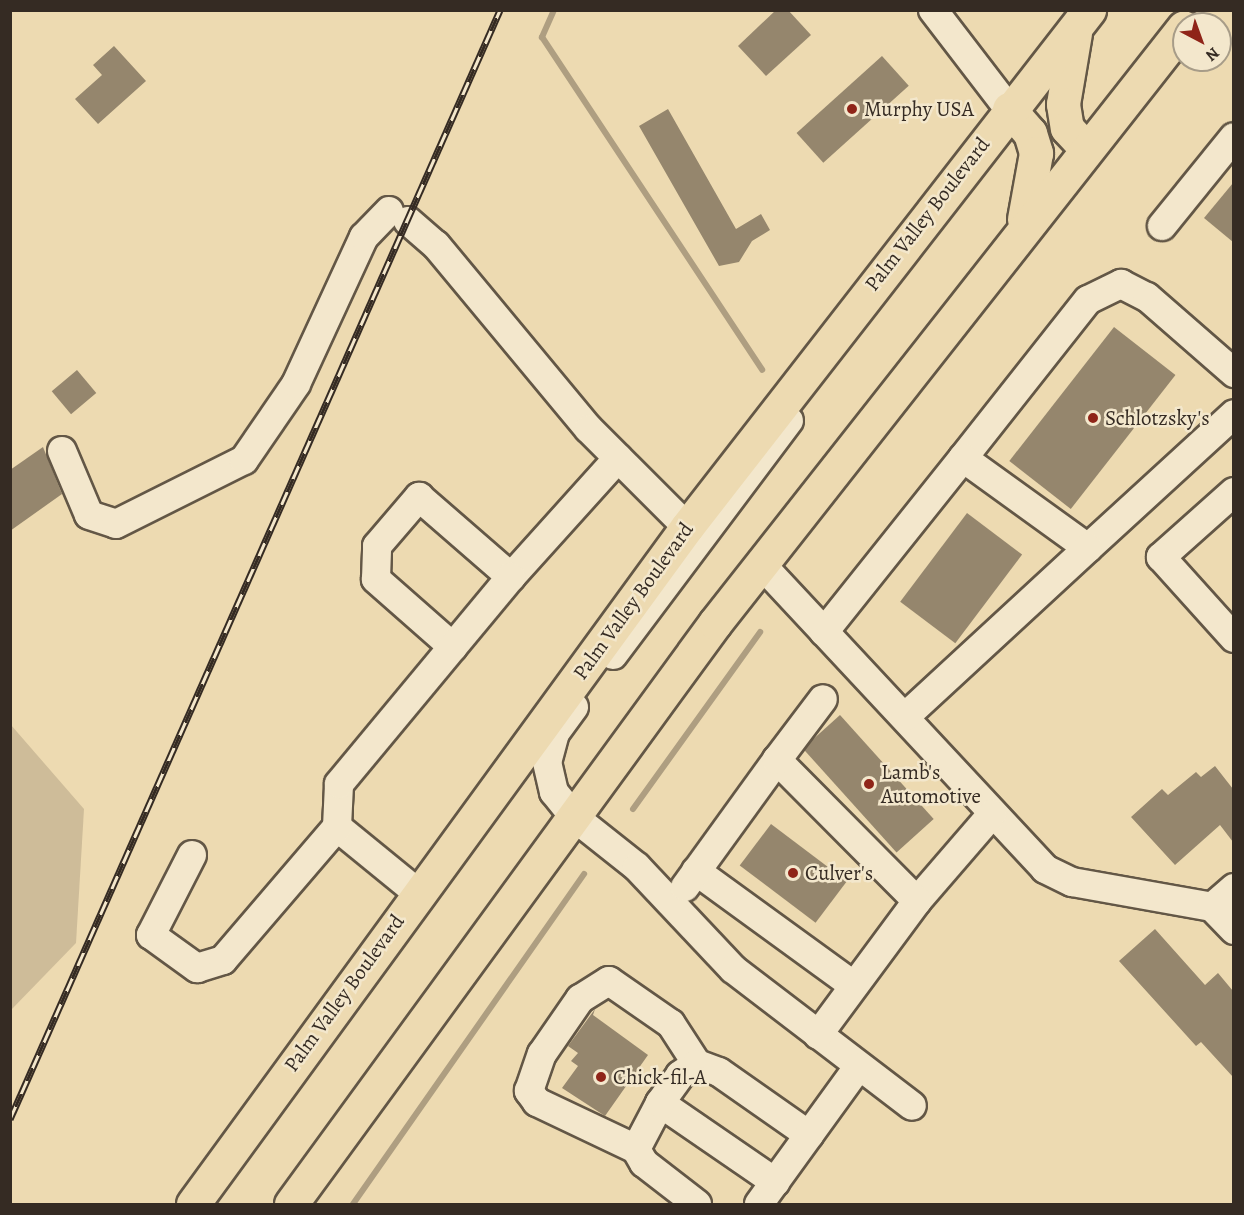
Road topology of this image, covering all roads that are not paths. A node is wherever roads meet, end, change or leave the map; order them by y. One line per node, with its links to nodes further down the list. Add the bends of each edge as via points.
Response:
1 (933, 10): 4 (street)
2 (1084, 17): 4 (highway, Palm Valley Boulevard); 6 (highway, via 1068,52 1063,104 1067,128)
3 (1172, 42): 6 (highway)
4 (1009, 109): 8 (highway, via 1030,133 1036,153); 9 (highway, Palm Valley Boulevard)
5 (1233, 136): 7 (street)
6 (1085, 147): 8 (highway)
7 (1162, 226)
8 (1021, 229): 18 (highway)
9 (835, 333): 16 (highway, Palm Valley Boulevard); 27 (street, via 817,385 555,733 547,762 550,780)
10 (1233, 374): 14 (street, via 1147,297 1121,284 1088,300)
11 (1233, 414): 17 (street)
12 (62, 451): 13 (street, via 89,515 116,524 244,459 296,384 364,237 399,216 436,245)
13 (618, 458): 16 (street); 19 (street)
14 (963, 458): 17 (street); 20 (street)
15 (1233, 492): 21 (street, via 1161,557)
16 (687, 527): 32 (highway, Palm Valley Boulevard)
17 (1088, 548): 24 (street)
18 (761, 564): 20 (street); 27 (highway)
19 (511, 577): 22 (street); 22 (street, via 419,497 377,546 376,579)
20 (824, 632): 24 (street)
21 (1233, 638)
22 (453, 647): 28 (street, via 339,784)
23 (823, 699): 25 (street)
24 (906, 716): 26 (street)
25 (777, 760): 30 (street); 33 (street)
26 (992, 814): 33 (street); 35 (street, via 1045,869 1072,882)
27 (574, 817): 34 (street); 47 (highway)
28 (337, 827): 29 (street, via 224,960 197,968 151,935); 32 (street)
29 (192, 855)
30 (696, 872): 34 (street); 37 (street)
31 (1233, 888): 35 (street)
32 (418, 893): 46 (highway, Palm Valley Boulevard)
33 (917, 901): 37 (street)
34 (673, 904): 38 (street, via 733,969)
35 (1212, 907): 36 (street)
36 (1233, 930)
37 (854, 986): 38 (street)
38 (818, 1035): 40 (street)
39 (697, 1064): 41 (street, via 680,1075); 43 (street, via 719,1072); 44 (street, via 671,1024 615,985 600,984 580,999 542,1054 529,1091 537,1102)
40 (858, 1067): 42 (street); 43 (street)
41 (660, 1103): 44 (street); 45 (street)
42 (912, 1106)
43 (809, 1134): 45 (street)
44 (636, 1149): 48 (street, via 644,1163)
45 (767, 1193)
46 (193, 1204)
47 (291, 1204)
48 (697, 1204)

